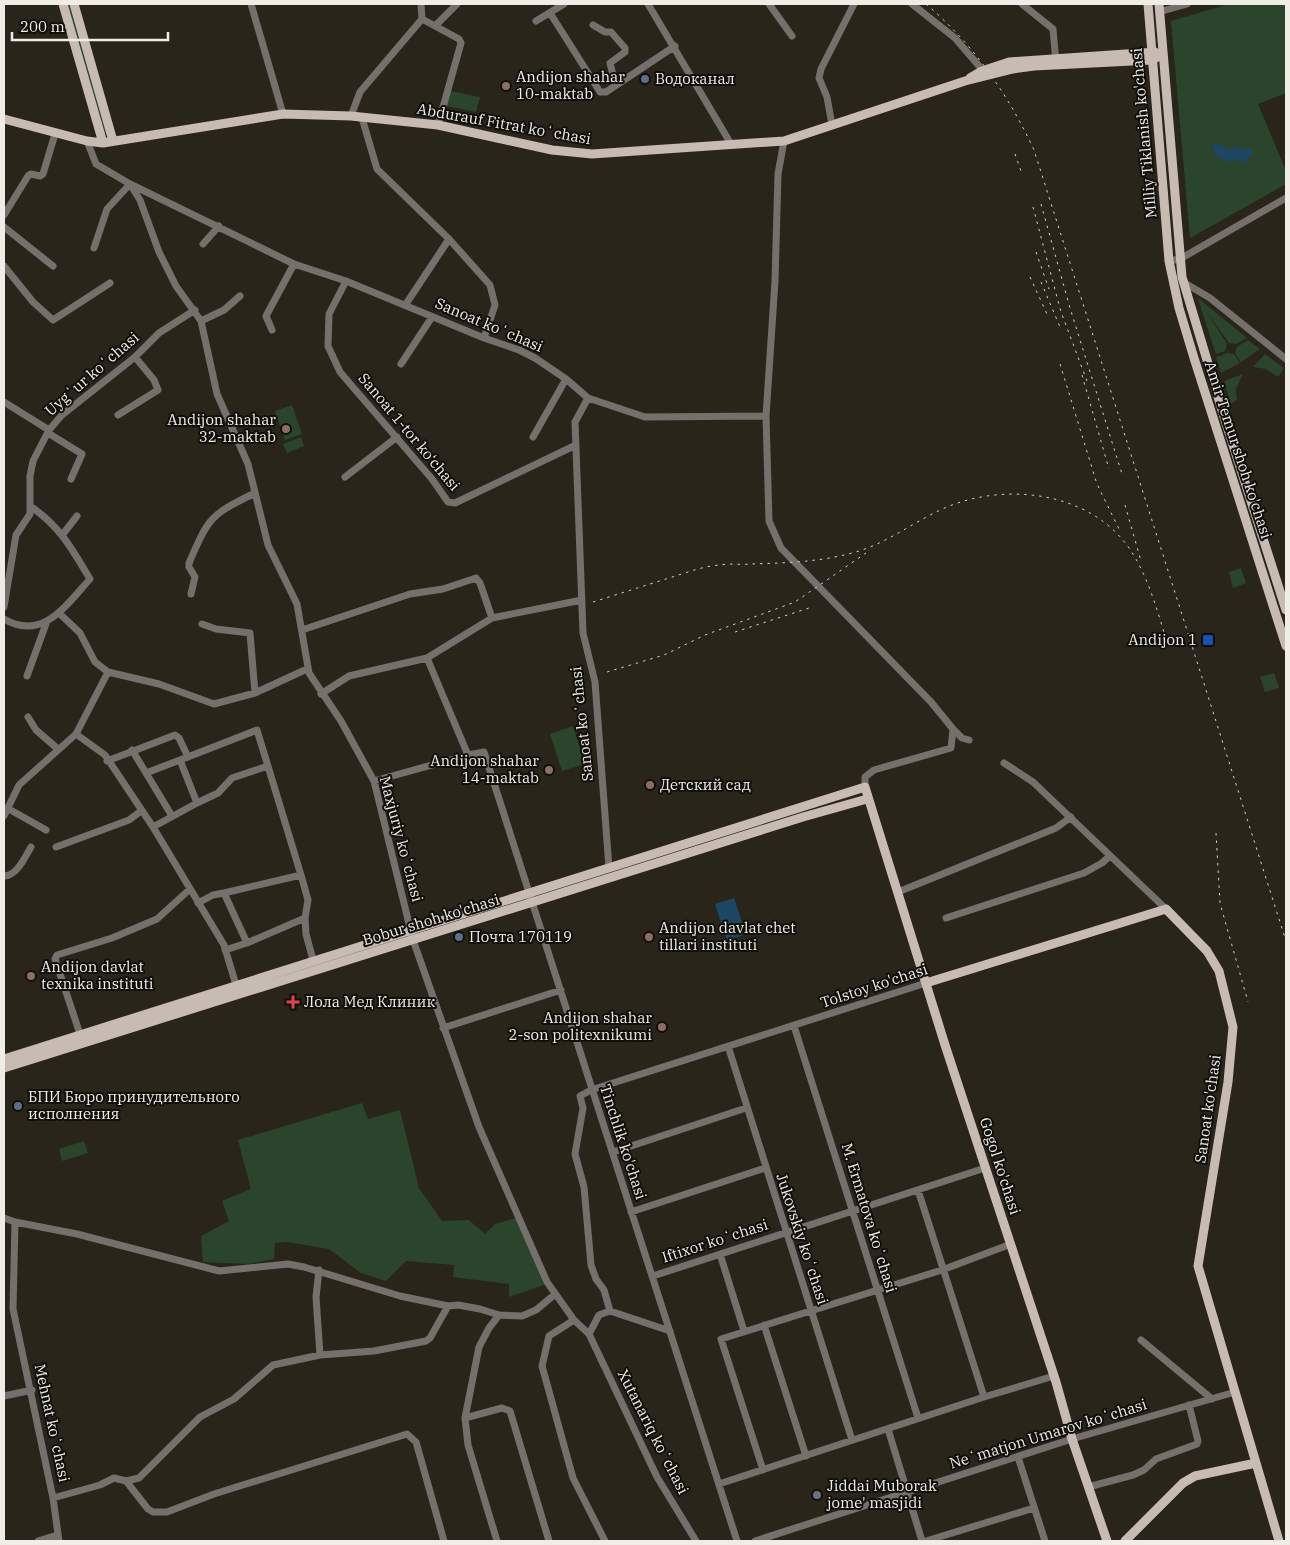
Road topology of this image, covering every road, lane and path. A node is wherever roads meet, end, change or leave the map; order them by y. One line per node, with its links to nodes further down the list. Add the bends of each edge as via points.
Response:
1 (63, 4): 37 (main road)
2 (74, 4): 35 (main road)
3 (251, 4): 27 (street)
4 (421, 4): 16 (street)
5 (456, 4): 19 (street)
6 (564, 4): 15 (street)
7 (648, 4): 21 (street)
8 (770, 4): 20 (street)
9 (854, 4): 32 (street, via 819,78 827,97)
10 (912, 4): 25 (street, via 955,38)
11 (1022, 4): 24 (street, via 1053,29)
12 (1148, 4): 23 (main road, Milliy Tiklanish ko'chasi)
13 (1187, 4): 14 (street)
14 (1159, 8): 22 (main road, Milliy Tiklanish ko'chasi)
15 (550, 13): 17 (street); 26 (street, via 600,92)
16 (422, 19): 19 (street); 28 (street, via 360,92)
17 (536, 21)
18 (593, 25): 26 (street, via 611,32 625,48 625,52 610,64)
19 (435, 26): 31 (street, via 461,43)
20 (792, 36)
21 (675, 46): 26 (street); 38 (street)
22 (1163, 54): 23 (main road, Abdurauf Fitrat koʻchasi); 48 (main road, Milliy Tiklanish ko'chasi)
23 (1151, 56): 24 (main road, Abdurauf Fitrat koʻchasi); 49 (main road, Milliy Tiklanish ko'chasi)
24 (1056, 62): 32 (main road, Abdurauf Fitrat koʻchasi, via 965,81)
25 (979, 66)
26 (618, 84)
27 (283, 114): 28 (main road, Abdurauf Fitrat koʻchasi); 35 (main road, Abdurauf Fitrat koʻchasi)
28 (351, 116): 29 (main road, Abdurauf Fitrat koʻchasi)
29 (362, 118): 31 (main road, Abdurauf Fitrat koʻchasi); 45 (street, via 377,169)
30 (4, 119): 33 (main road, Abdurauf Fitrat koʻchasi)
31 (438, 125): 38 (main road, Abdurauf Fitrat koʻchasi, via 552,150 592,154)
32 (832, 125): 36 (main road, Abdurauf Fitrat koʻchasi)
33 (56, 134): 34 (main road, Abdurauf Fitrat koʻchasi); 42 (street, via 43,174 28,176)
34 (87, 141): 37 (main road, Abdurauf Fitrat koʻchasi); 39 (street, via 96,164)
35 (113, 141): 37 (main road, Abdurauf Fitrat koʻchasi)
36 (784, 141): 38 (main road, Abdurauf Fitrat koʻchasi); 71 (street, via 778,174)
37 (103, 143)
38 (731, 144)
39 (130, 184): 43 (street, Sanoat koʻchasi); 47 (street, via 106,209); 59 (street, Maxjuriy koʻchasi, via 140,200 159,252 176,286)
40 (1283, 200): 41 (street); 48 (street)
41 (1286, 208)
42 (4, 215)
43 (219, 226): 46 (street); 50 (street, Sanoat koʻchasi)
44 (4, 227): 52 (street)
45 (449, 239): 58 (street); 63 (street, via 490,285 494,305)
46 (203, 244)
47 (94, 248)
48 (1180, 259): 49 (street); 54 (main road, Amir Temur shoh ko'chasi)
49 (1169, 261): 56 (main road, Amir Temur shoh ko'chasi)
50 (294, 264): 53 (street, Sanoat koʻchasi); 62 (street, via 266,316)
51 (4, 266): 55 (street, via 33,302 53,320)
52 (53, 266)
53 (346, 281): 58 (street, Sanoat koʻchasi); 73 (street, Sanoat 1-tor ko‘chasi, via 329,314 328,346 340,372)
54 (1183, 281): 56 (street); 65 (street, via 1210,298); 85 (main road, Amir Temur shoh ko'chasi)
55 (110, 282)
56 (1174, 285): 92 (main road, Amir Temur shoh ko'chasi, via 1194,358)
57 (240, 296): 61 (street, via 224,310)
58 (406, 304): 60 (street, Sanoat koʻchasi)
59 (195, 310): 61 (street, Maxjuriy koʻchasi); 64 (street, Uygʻur koʻchasi, via 159,333)
60 (432, 317): 63 (street, Sanoat koʻchasi); 66 (street)
61 (201, 321): 78 (street, Maxjuriy koʻchasi, via 217,394 248,464)
62 (272, 330)
63 (484, 338): 67 (street, Sanoat koʻchasi, via 535,358)
64 (134, 357): 70 (street, via 154,380 158,390); 72 (street, Uygʻur koʻchasi, via 62,414)
65 (1286, 358)
66 (402, 364)
67 (566, 379): 68 (street, Sanoat koʻchasi); 74 (street)
68 (588, 398): 71 (street, via 645,417); 75 (street, Sanoat koʻchasi, via 575,422)
69 (4, 402): 72 (street)
70 (118, 415)
71 (766, 416): 100 (street, via 769,521 782,548 931,702)
72 (48, 431): 77 (street, via 82,454); 79 (street, Uygʻur koʻchasi, via 33,461)
73 (397, 437): 75 (street, Sanoat 1-tor ko‘chasi, via 452,504); 76 (street)
74 (533, 438)
75 (576, 445): 83 (street, Sanoat koʻchasi)
76 (345, 477)
77 (72, 479)
78 (255, 493): 82 (street, via 226,507 206,526 189,563 195,578); 91 (street, Maxjuriy koʻchasi, via 268,545 294,596)
79 (30, 506): 81 (street); 84 (street, Uygʻur koʻchasi, via 30,514 16,536)
80 (77, 516): 81 (street)
81 (63, 534): 86 (street, via 90,579)
82 (191, 594)
83 (582, 600): 87 (street); 130 (street, Sanoat koʻchasi, via 583,633 595,682)
84 (4, 607)
85 (1286, 610)
86 (59, 613): 89 (street); 95 (street, via 80,633 95,662)
87 (492, 618): 91 (street, via 476,578 443,589 410,594); 93 (street)
88 (4, 619): 89 (street, via 24,626)
89 (47, 621): 96 (street)
90 (202, 624): 97 (street, via 250,633)
91 (302, 630): 94 (street, Maxjuriy koʻchasi)
92 (1286, 646)
93 (427, 658): 98 (street, via 349,676); 105 (street)
94 (307, 670): 97 (street); 98 (street, Maxjuriy koʻchasi)
95 (108, 672): 97 (street, via 159,684 214,704); 101 (street)
96 (27, 676)
97 (255, 693)
98 (321, 694): 112 (street, Maxjuriy koʻchasi)
99 (28, 717): 103 (street, via 36,730)
100 (953, 729): 102 (street); 113 (street, via 952,748 874,770 865,777)
101 (76, 734): 103 (street); 107 (street)
102 (969, 740)
103 (58, 749): 117 (street, via 19,785)
104 (132, 750): 106 (street, via 175,735); 107 (street); 111 (street)
105 (468, 755): 112 (street); 134 (street, Tinchlik ko'chasi, via 484,752)
106 (188, 757): 108 (street); 110 (street, via 257,730)
107 (108, 760): 118 (street)
108 (180, 760): 111 (street); 115 (street)
109 (1004, 763): 123 (street, Sanoat ko'chasi, via 1027,777)
110 (268, 766): 115 (street, via 232,778 218,793); 131 (street)
111 (146, 773): 120 (street)
112 (374, 781): 142 (street, Maxjuriy koʻchasi)
113 (865, 787): 114 (main road, Gogol ko'chasi); 116 (main road, Bobur shoh ko'chasi)
114 (867, 799): 122 (main road, Bobur shoh ko'chasi); 135 (main road, Gogol ko'chasi)
115 (196, 803): 120 (street)
116 (800, 807): 121 (main road, Bobur shoh ko'chasi); 122 (main road)
117 (7, 808): 119 (street); 126 (street)
118 (141, 812): 125 (street); 128 (street, via 129,820)
119 (4, 816)
120 (172, 816): 125 (street)
121 (772, 816): 124 (main road); 130 (main road, Bobur shoh ko'chasi)
122 (803, 817): 124 (main road, Bobur shoh ko'chasi)
123 (1071, 817): 129 (street, Sanoat ko'chasi); 135 (street, via 1056,828)
124 (776, 826): 138 (main road, Bobur shoh ko'chasi)
125 (153, 827): 133 (street)
126 (46, 830)
127 (31, 847): 132 (street, via 21,865)
128 (56, 847)
129 (1110, 856): 139 (street, Sanoat ko'chasi); 141 (street, via 1084,873)
130 (609, 868): 134 (main road, Bobur shoh ko'chasi)
131 (301, 875): 136 (street); 140 (street, via 308,900)
132 (4, 876)
133 (190, 889): 137 (street); 152 (street, via 157,919 112,938 57,955 55,959)
134 (529, 892): 138 (street, Tinchlik ko'chasi); 142 (main road, Bobur shoh ko'chasi)
135 (898, 892): 147 (main road, Gogol ko'chasi)
136 (224, 893): 137 (street, via 213,894); 144 (street)
137 (198, 902): 145 (street)
138 (533, 903): 143 (main road, Bobur shoh ko'chasi); 149 (street, Tinchlik ko'chasi)
139 (1166, 909): 147 (main road, Tolstoy ko'chasi); 189 (main road, Sanoat ko'chasi, via 1206,951 1219,970 1233,1027 1228,1082 1198,1266)
140 (305, 918): 144 (street); 146 (street)
141 (946, 918)
142 (411, 929): 143 (street, Maxjuriy koʻchasi); 146 (main road, Bobur shoh ko'chasi)
143 (413, 940): 151 (street, Maxjuriy koʻchasi); 155 (main road, Bobur shoh ko'chasi)
144 (247, 943): 145 (street)
145 (225, 950): 148 (street)
146 (313, 960): 148 (main road, Bobur shoh ko'chasi)
147 (926, 983): 150 (street, Tolstoy ko'chasi); 160 (main road, Gogol ko'chasi)
148 (236, 985): 152 (main road, Bobur shoh ko'chasi)
149 (561, 990): 151 (street); 156 (street, Tinchlik ko'chasi)
150 (794, 1026): 153 (street, Tolstoy ko'chasi); 162 (street, M. Ermatova koʻchasi)
151 (443, 1028): 175 (street, Maxjuriy koʻchasi, via 479,1127)
152 (80, 1034): 154 (main road, Bobur shoh ko'chasi)
153 (728, 1046): 156 (street, Tolstoy ko'chasi); 157 (street, Jukovskiy koʻchasi)
154 (4, 1059)
155 (4, 1068)
156 (591, 1090): 158 (street, Tinchlik ko'chasi); 178 (street, via 580,1096 583,1108 575,1154 584,1187 591,1265)
157 (746, 1108): 158 (street); 159 (street, Jukovskiy koʻchasi)
158 (613, 1152): 163 (street, Tinchlik ko'chasi)
159 (765, 1168): 163 (street); 166 (street, Jukovskiy koʻchasi)
160 (985, 1168): 161 (street, Iftixor koʻchasi); 167 (main road, Gogol ko'chasi)
161 (918, 1190): 162 (street, Iftixor koʻchasi); 172 (street)
162 (853, 1211): 166 (street, Iftixor koʻchasi); 174 (street, M. Ermatova koʻchasi)
163 (631, 1212): 173 (street, Tinchlik ko'chasi)
164 (4, 1218): 165 (street)
165 (15, 1222): 169 (street, Mehnat koʻchasi); 171 (street, via 77,1234 218,1272 288,1264)
166 (785, 1232): 168 (street, Iftixor koʻchasi); 177 (street, Jukovskiy koʻchasi)
167 (1011, 1244): 172 (street); 187 (main road, Gogol ko'chasi)
168 (720, 1254): 173 (street, Iftixor koʻchasi); 183 (street)
169 (13, 1263): 170 (street); 188 (street, Mehnat koʻchasi, via 13,1309)
170 (4, 1264)
171 (319, 1270): 176 (street, via 400,1296); 186 (street, via 316,1298)
172 (942, 1270): 174 (street); 191 (street)
173 (652, 1276): 182 (street, Tinchlik ko'chasi)
174 (877, 1290): 177 (street); 195 (street, M. Ermatova koʻchasi)
175 (554, 1295): 179 (street, via 536,1310 522,1316); 180 (street, Maxjuriy koʻchasi)
176 (448, 1306): 179 (street, via 458,1305); 186 (street, Mehnat koʻchasi, via 426,1341 374,1351)
177 (810, 1310): 181 (street); 198 (street, Jukovskiy koʻchasi)
178 (610, 1311): 182 (street); 184 (street, via 599,1315)
179 (499, 1315): 194 (street, via 479,1346)
180 (574, 1320): 184 (street, Maxjuriy koʻchasi); 215 (street, via 549,1336 542,1366 574,1478)
181 (764, 1325): 183 (street); 199 (street)
182 (670, 1331): 204 (street, Tinchlik ko'chasi)
183 (744, 1331): 202 (street, via 720,1339)
184 (589, 1334): 216 (street, Xutanariq koʻchasi, via 653,1469)
185 (1141, 1340): 192 (street)
186 (320, 1355): 203 (street, Mehnat koʻchasi, via 274,1365 234,1399 200,1417 139,1478)
187 (1054, 1376): 191 (street); 197 (main road, Gogol ko'chasi)
188 (32, 1390): 190 (street); 207 (street, Mehnat koʻchasi)
189 (1235, 1392): 192 (street, Neʻmatjon Umarov koʻchasi); 201 (main road, Sanoat ko'chasi)
190 (4, 1396)
191 (984, 1397): 195 (street)
192 (1212, 1399): 193 (street, Neʻmatjon Umarov koʻchasi)
193 (1189, 1405): 197 (street, Neʻmatjon Umarov koʻchasi); 205 (street, via 1197,1444 1156,1459 1133,1475)
194 (465, 1418): 213 (street, via 468,1445); 214 (street, via 502,1408 510,1411)
195 (918, 1418): 196 (street)
196 (888, 1429): 198 (street); 206 (street)
197 (1072, 1439): 200 (street, Neʻmatjon Umarov koʻchasi); 205 (main road, Gogol ko'chasi)
198 (852, 1440): 199 (street)
199 (806, 1456): 202 (street)
200 (1018, 1457): 206 (street, Neʻmatjon Umarov koʻchasi); 208 (street)
201 (1256, 1463): 224 (main road, via 1194,1476); 225 (main road, Sanoat ko'chasi)
202 (763, 1470): 204 (street)
203 (126, 1481): 207 (street, Mehnat koʻchasi, via 114,1478); 212 (street, via 148,1509 167,1512 214,1494 407,1434 416,1442)
204 (720, 1484): 217 (street, Tinchlik ko'chasi)
205 (1088, 1487): 223 (main road, Gogol ko'chasi)
206 (907, 1493): 209 (street, Neʻmatjon Umarov koʻchasi); 220 (street)
207 (53, 1498): 210 (street)
208 (1034, 1508): 221 (street); 222 (street)
209 (786, 1532): 218 (street, Neʻmatjon Umarov koʻchasi); 219 (street)
210 (58, 1538): 211 (street)
211 (38, 1541)
212 (444, 1541)
213 (497, 1541)
214 (549, 1541)
215 (605, 1541)
216 (696, 1541)
217 (737, 1541)
218 (755, 1541)
219 (788, 1541)
220 (922, 1541)
221 (926, 1541)
222 (1045, 1541)
223 (1107, 1541)
224 (1125, 1541)
225 (1278, 1541)

